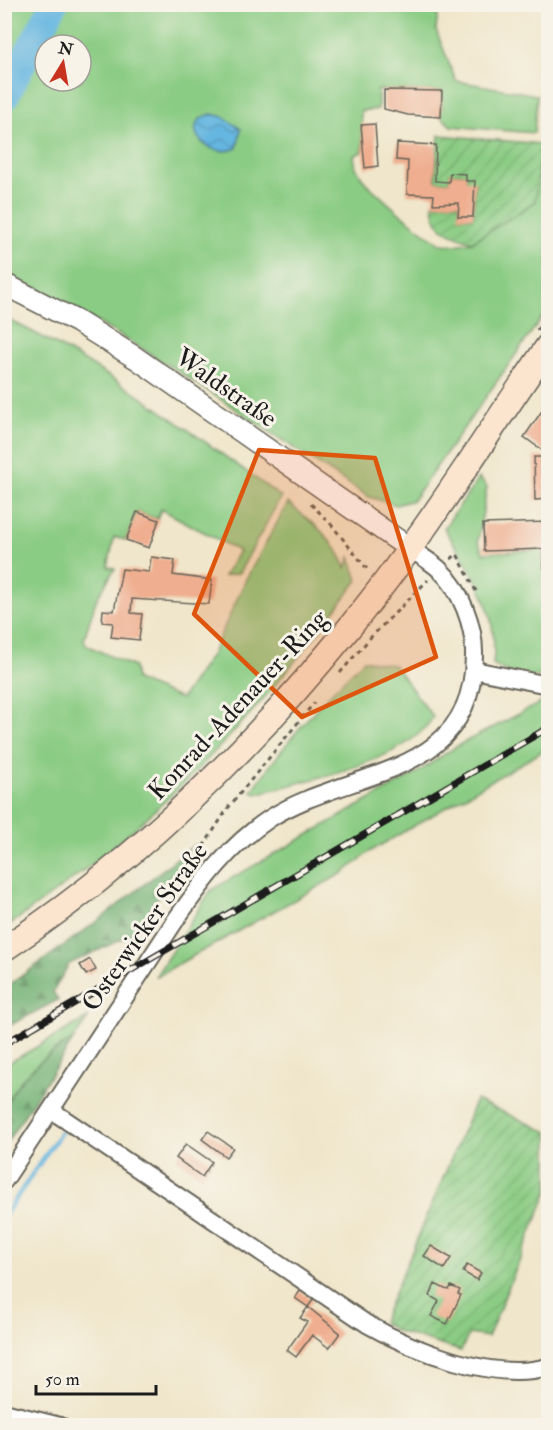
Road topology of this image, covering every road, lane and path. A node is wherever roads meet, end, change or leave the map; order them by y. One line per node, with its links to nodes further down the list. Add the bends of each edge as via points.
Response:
1 (4, 284): 3 (street, Waldstraße, via 62,313 136,358)
2 (549, 346): 3 (main road, Konrad-Adenauer-Ring)
3 (409, 548): 5 (street, Osterwicker Straße, via 439,570 462,605 474,641); 10 (main road, Konrad-Adenauer-Ring, via 350,626 249,743 185,806 89,889)
4 (395, 612): 6 (path)
5 (474, 670): 7 (street); 11 (street, Osterwicker Straße, via 460,714 442,738 421,756 289,807 252,831 217,863)
6 (334, 680)
7 (549, 685)
8 (319, 696): 9 (path)
9 (270, 754)
10 (4, 949)
11 (51, 1110): 12 (street, Osterwicker Straße); 13 (street, via 396,1340 434,1355 502,1370 537,1371)
12 (4, 1181)
13 (549, 1367)
14 (4, 1412): 15 (street)
15 (60, 1425)

